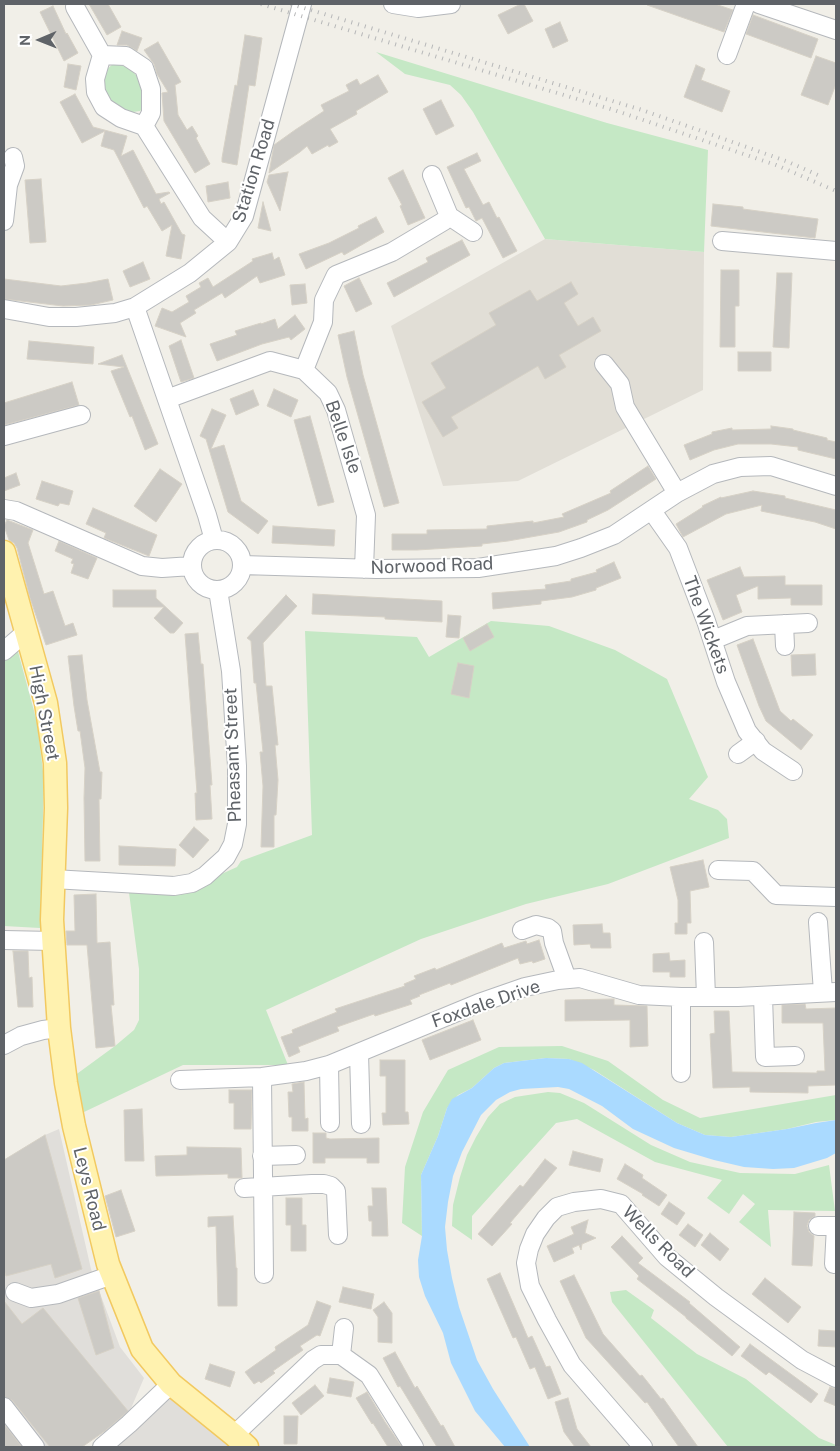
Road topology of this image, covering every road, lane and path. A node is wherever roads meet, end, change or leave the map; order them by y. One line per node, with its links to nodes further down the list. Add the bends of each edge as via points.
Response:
1 (302, 4): 17 (street, Station Road, via 244,216)
2 (393, 4): 3 (street, via 418,8)
3 (451, 4)
4 (746, 4): 9 (street)
5 (759, 4): 7 (street)
6 (75, 8): 8 (street)
7 (836, 30)
8 (102, 55): 10 (street, via 95,79 96,92 104,107 121,118); 10 (street, via 126,56 144,68 151,89 150,113)
9 (727, 55)
10 (144, 126): 17 (street, via 202,218)
11 (13, 157): 14 (street, via 15,166 8,185)
12 (432, 175): 13 (street)
13 (449, 216): 15 (street); 22 (street, via 392,252 336,275 324,300 324,322)
14 (4, 221)
15 (473, 232)
16 (722, 241): 18 (street)
17 (228, 242): 19 (street, Station Road, via 190,273)
18 (836, 251)
19 (135, 307): 20 (street, Station Road, via 116,313 76,317 49,317); 23 (street)
20 (4, 309)
21 (604, 364): 27 (street, via 620,384 625,407)
22 (304, 370): 23 (street, Belle Isle, via 270,361); 34 (street, Belle Isle, via 328,393 336,410 366,516)
23 (167, 399): 30 (street)
24 (81, 415): 25 (street)
25 (4, 436)
26 (836, 486): 27 (street, Norwood Road, via 771,466 740,467 713,474)
27 (677, 492): 29 (street, Norwood Road)
28 (4, 509): 33 (street, via 16,511 142,566)
29 (652, 511): 34 (street, Norwood Road, via 614,536 556,556 478,568); 39 (street, The Wickets, via 678,548)
30 (214, 540): 32 (street, via 234,546); 33 (street, via 198,549)
31 (4, 552): 38 (main road, High Street)
32 (242, 565): 34 (street, Norwood Road); 35 (street, via 240,576 233,584)
33 (192, 566): 35 (street, via 200,583)
34 (364, 569)
35 (218, 590): 46 (street, Pheasant Street, via 231,671 237,766 237,824 233,844 226,857 205,876 192,883 174,886)
36 (808, 623): 37 (street)
37 (784, 624): 39 (street, via 747,626); 40 (street)
38 (26, 632): 41 (street); 46 (main road, High Street, via 46,703 55,763)
39 (713, 640): 42 (street, The Wickets, via 726,682 747,731)
40 (785, 646)
41 (4, 652)
42 (756, 741): 43 (street); 44 (street, The Wickets, via 763,751)
43 (738, 754)
44 (793, 771)
45 (718, 870): 47 (street, via 753,871 776,895)
46 (53, 878): 51 (main road, Leys Road)
47 (836, 897)
48 (818, 922): 54 (street)
49 (522, 930): 53 (street, via 536,925 552,932)
50 (4, 940): 51 (street)
51 (53, 941): 58 (main road, Leys Road)
52 (704, 942): 56 (street)
53 (567, 979): 57 (street, Foxdale Drive, via 580,978 640,995); 60 (street, Foxdale Drive, via 525,987 479,1003)
54 (829, 992): 55 (street, Foxdale Drive)
55 (763, 996): 56 (street, Foxdale Drive); 61 (street, via 765,1057)
56 (706, 997): 57 (street, Foxdale Drive)
57 (682, 998): 63 (street)
58 (59, 1028): 59 (street, via 21,1036); 76 (main road, Leys Road, via 73,1117)
59 (4, 1045)
60 (358, 1053): 62 (street, Foxdale Drive); 67 (street)
61 (795, 1056)
62 (329, 1065): 64 (street, Foxdale Drive); 66 (street)
63 (681, 1073)
64 (262, 1077): 65 (street, Foxdale Drive); 69 (street)
65 (190, 1085)
66 (330, 1124)
67 (361, 1124)
68 (296, 1155): 69 (street)
69 (262, 1156): 71 (street)
70 (244, 1188): 71 (street)
71 (262, 1188): 73 (street, via 312,1184 331,1186 336,1191); 75 (street)
72 (830, 1226): 74 (street)
73 (338, 1235)
74 (834, 1264)
75 (264, 1274)
76 (112, 1275): 77 (street, via 58,1294 31,1298); 81 (main road, Leys Road, via 142,1349)
77 (15, 1292)
78 (344, 1328): 79 (street)
79 (341, 1355): 83 (street, via 322,1355 313,1360); 86 (street, via 369,1375)
80 (836, 1378): 87 (street, Wells Road, via 802,1360 716,1297 667,1257 621,1204 601,1199 557,1207 535,1234 529,1249 526,1263 530,1286 572,1365)
81 (171, 1384): 83 (main road, Leys Road); 85 (street)
82 (4, 1407): 84 (street)
83 (241, 1441)
84 (35, 1447)
85 (102, 1447)
86 (414, 1447)
87 (643, 1447)

